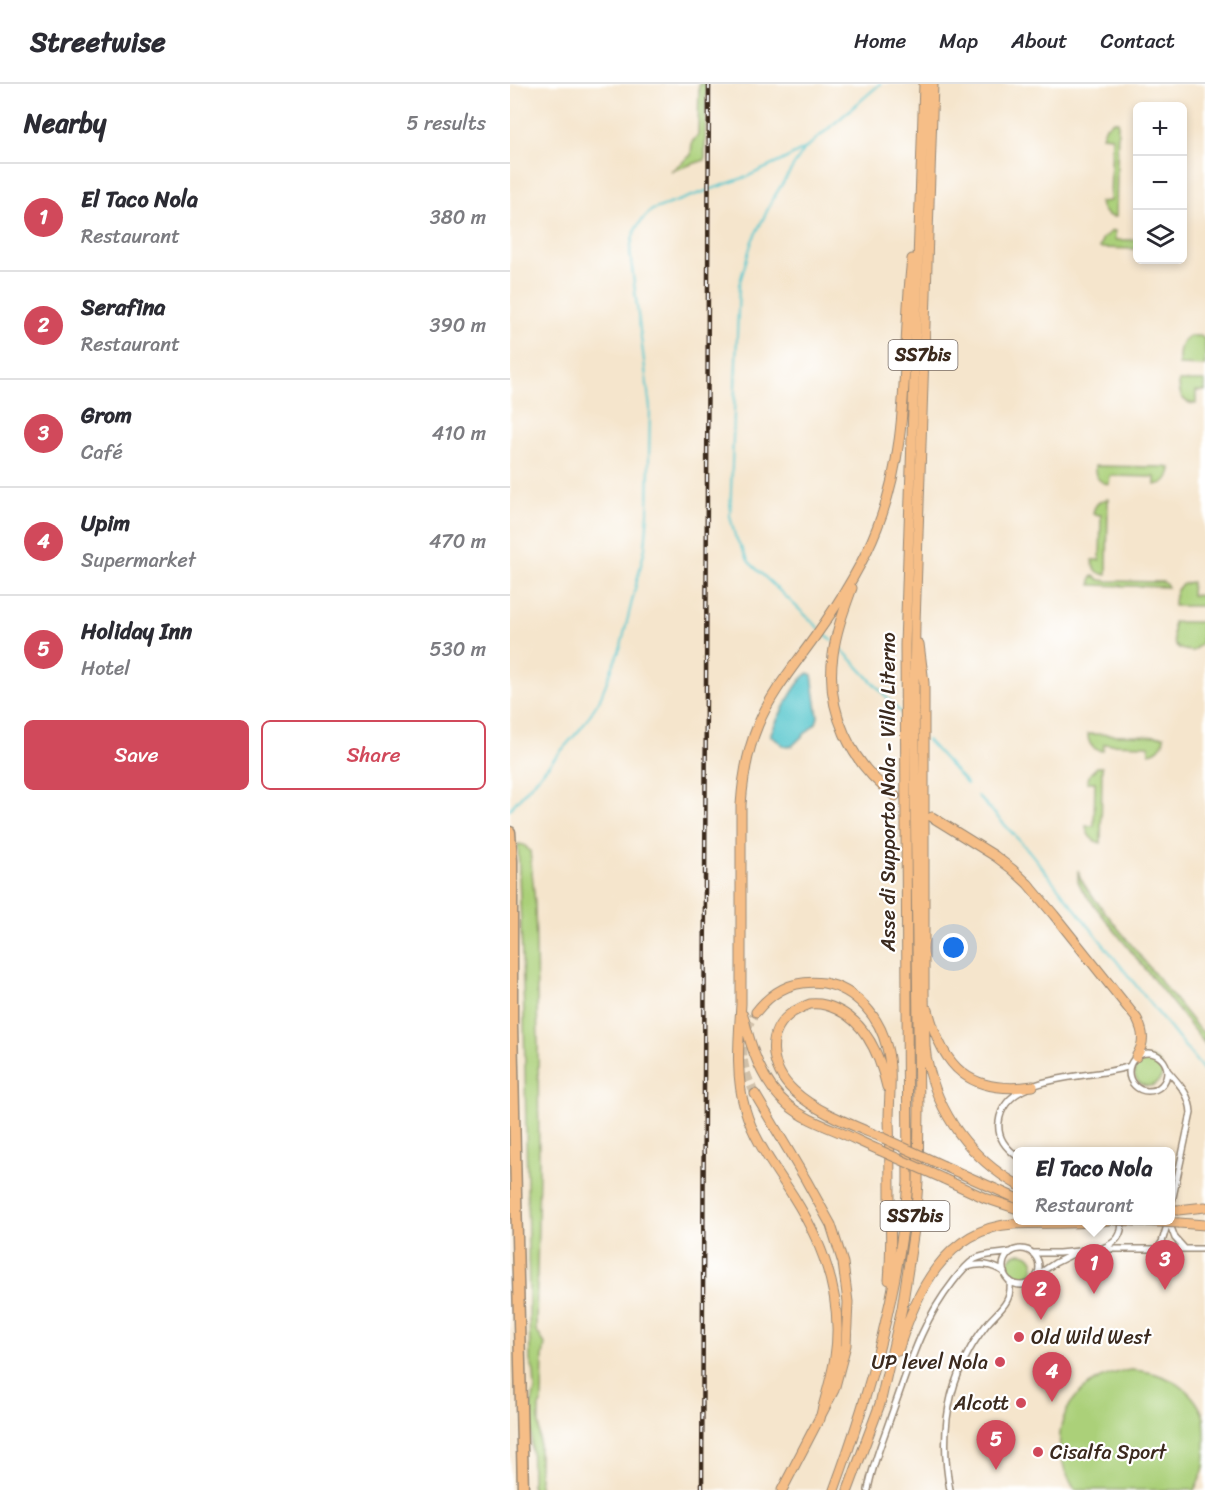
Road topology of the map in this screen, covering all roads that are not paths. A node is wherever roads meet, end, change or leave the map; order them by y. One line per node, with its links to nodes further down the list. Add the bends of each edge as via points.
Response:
1 (928, 87): 2 (highway, Asse di Supporto Nola - Villa Literno / SS7bis); 4 (highway, Asse di Supporto Nola - Villa Literno / SS7bis)
2 (920, 200): 3 (highway, via 909,283 900,440 888,496); 46 (highway, Asse di Supporto Nola - Villa Literno / SS7bis, via 904,682 908,1183)
3 (860, 566): 5 (highway, via 833,655 833,693 840,723 853,751 873,777); 10 (highway, via 765,708 751,743 741,805)
4 (915, 624): 9 (highway, via 924,705); 11 (highway, Asse di Supporto Nola - Villa Literno / SS7bis)
5 (896, 796)
6 (933, 818): 13 (highway, via 1004,862 1044,902 1137,1019 1143,1036)
7 (510, 832): 8 (highway)
8 (512, 861): 49 (highway)
9 (924, 992): 14 (highway); 17 (highway, via 938,1040 963,1074 988,1086)
10 (741, 1004): 24 (highway, bridge, via 749,1039 766,1080 788,1106); 48 (highway, via 739,1062 745,1110 760,1144 814,1233 832,1282 837,1338)
11 (917, 1006): 14 (highway); 47 (highway, Asse di Supporto Nola - Villa Literno / SS7bis, via 915,1223 902,1308)
12 (756, 1012): 19 (highway, via 786,987 805,983 831,985 852,994 870,1013 888,1048)
13 (1136, 1057): 15 (street); 16 (street, via 1147,1053 1158,1056)
14 (927, 1064): 21 (highway, via 940,1102 964,1141 988,1166)
15 (1130, 1066): 16 (street, via 1133,1083 1142,1090 1154,1090 1164,1082); 17 (street)
16 (1167, 1070): 23 (street, via 1184,1089 1191,1105)
17 (1033, 1086): 20 (street, via 1010,1099 999,1119 1000,1136)
18 (754, 1094): 48 (highway, via 819,1201 843,1263 848,1302 846,1345 834,1390)
19 (889, 1099): 22 (highway, bridge, via 879,1058 853,1019 827,1005 809,1004 781,1023 773,1044 778,1069 783,1080 806,1101); 46 (highway, via 891,1246)
20 (1013, 1153)
21 (1013, 1182)
22 (1013, 1197)
23 (1175, 1199)
24 (1013, 1208)
25 (1205, 1208): 26 (highway)
26 (1175, 1210)
27 (1175, 1210): 28 (highway)
28 (1205, 1212)
29 (1175, 1223): 34 (highway, bridge)
30 (1013, 1224): 47 (highway, via 965,1240 928,1280 905,1327)
31 (1122, 1225): 37 (street, via 1119,1238)
32 (1167, 1225): 35 (street)
33 (1169, 1225): 36 (street, via 1174,1238)
34 (1205, 1225)
35 (1158, 1248): 36 (street); 37 (street)
36 (1184, 1248): 38 (street)
37 (1099, 1249): 40 (street)
38 (1205, 1249)
39 (1011, 1252): 41 (street, via 1021,1249); 42 (street, via 983,1256); 43 (street, via 1004,1261)
40 (1079, 1252): 41 (street); 44 (street)
41 (1032, 1253): 44 (street, via 1039,1266)
42 (965, 1268): 43 (street, via 984,1264); 53 (street, via 946,1290 918,1340)
43 (1004, 1272): 45 (street)
44 (1036, 1276): 45 (street, via 1027,1284)
45 (1010, 1281): 54 (street, via 1006,1305 970,1349 949,1405 945,1449)
46 (883, 1336): 51 (highway, Asse di Supporto Nola - Villa Literno / SS7bis)
47 (880, 1404): 52 (highway, Asse di Supporto Nola - Villa Literno / SS7bis)
48 (820, 1419): 50 (highway)
49 (523, 1490)
50 (782, 1490)
51 (834, 1490)
52 (848, 1490)
53 (868, 1490)
54 (950, 1490)

